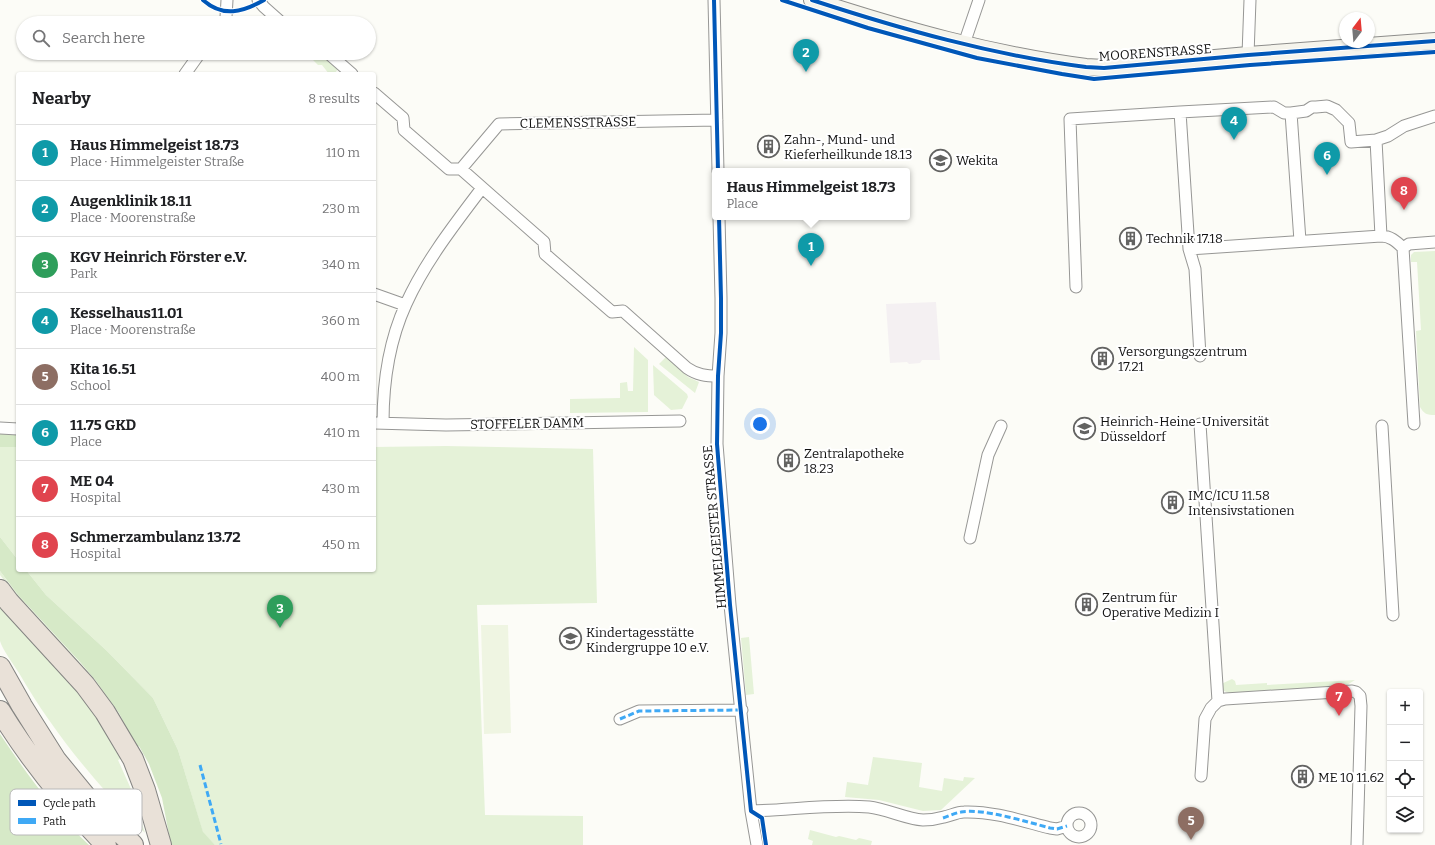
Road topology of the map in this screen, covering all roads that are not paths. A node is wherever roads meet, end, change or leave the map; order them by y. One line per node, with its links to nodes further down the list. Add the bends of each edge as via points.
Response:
1 (227, 0): 7 (street)
2 (258, 0): 8 (street)
3 (714, 0): 20 (street)
4 (812, 0): 10 (street, MOORENSTRASSE, via 870,19)
5 (979, 0): 10 (street)
6 (1250, 0): 11 (street)
7 (226, 16)
8 (274, 16)
9 (1435, 41): 11 (street, MOORENSTRASSE)
10 (964, 44): 11 (street, MOORENSTRASSE, via 1070,65 1104,68)
11 (1248, 55)
12 (195, 60): 14 (street)
13 (336, 60): 15 (street)
14 (187, 72)
15 (350, 72)
16 (376, 95): 23 (street, via 403,118 404,130 449,169)
17 (1180, 112): 18 (street, via 1274,107 1284,114); 30 (street); 31 (street, via 1070,119)
18 (1291, 113): 21 (street, via 1328,106 1349,123 1351,142); 27 (street)
19 (1435, 116): 21 (street, via 1404,126)
20 (717, 120): 22 (street); 23 (street, CLEMENSSTRASSE, via 500,124)
21 (1376, 140): 26 (street)
22 (718, 168)
23 (461, 169): 24 (street)
24 (482, 188): 33 (street, via 433,255); 35 (street, via 544,242 545,254 612,312 623,311 694,374)
25 (719, 220): 35 (street, HIMMELGEISTER STRASSE, via 722,298)
26 (1381, 236): 27 (street); 29 (street, via 1388,236)
27 (1300, 241): 30 (street)
28 (1435, 242): 29 (street, via 1409,244)
29 (1403, 248): 39 (street)
30 (1189, 249): 34 (street, via 1195,269)
31 (1076, 287)
32 (376, 295): 33 (street)
33 (405, 305): 37 (street, via 391,348)
34 (1200, 356)
35 (718, 376): 49 (street, HIMMELGEISTER STRASSE, via 717,444 730,605)
36 (680, 420): 37 (street, STOFFELER DAMM, via 446,425)
37 (379, 423)
38 (1200, 424): 48 (street)
39 (1414, 424)
40 (1001, 426): 44 (street, via 988,455)
41 (1382, 426): 46 (street)
42 (0, 428): 43 (street)
43 (16, 429)
44 (970, 538)
45 (4, 596): 61 (highway, via 85,685 105,712 133,759)
46 (1393, 615)
47 (0, 667): 54 (highway, via 56,760)
48 (1218, 701): 52 (street, via 1205,719); 63 (street, via 1352,691 1360,696)
49 (742, 710): 51 (street, via 639,711); 55 (street, HIMMELGEISTER STRASSE)
50 (0, 711): 53 (highway)
51 (620, 719)
52 (1201, 776)
53 (55, 789)
54 (80, 789)
55 (751, 811): 56 (street, via 845,806 872,808 921,820 972,812 1004,816 1050,828); 62 (street, HIMMELGEISTER STRASSE)
56 (1067, 826)
57 (96, 835): 59 (highway)
58 (123, 835): 60 (highway)
59 (106, 845)
60 (133, 845)
61 (161, 845)
62 (757, 845)
63 (1357, 845)

